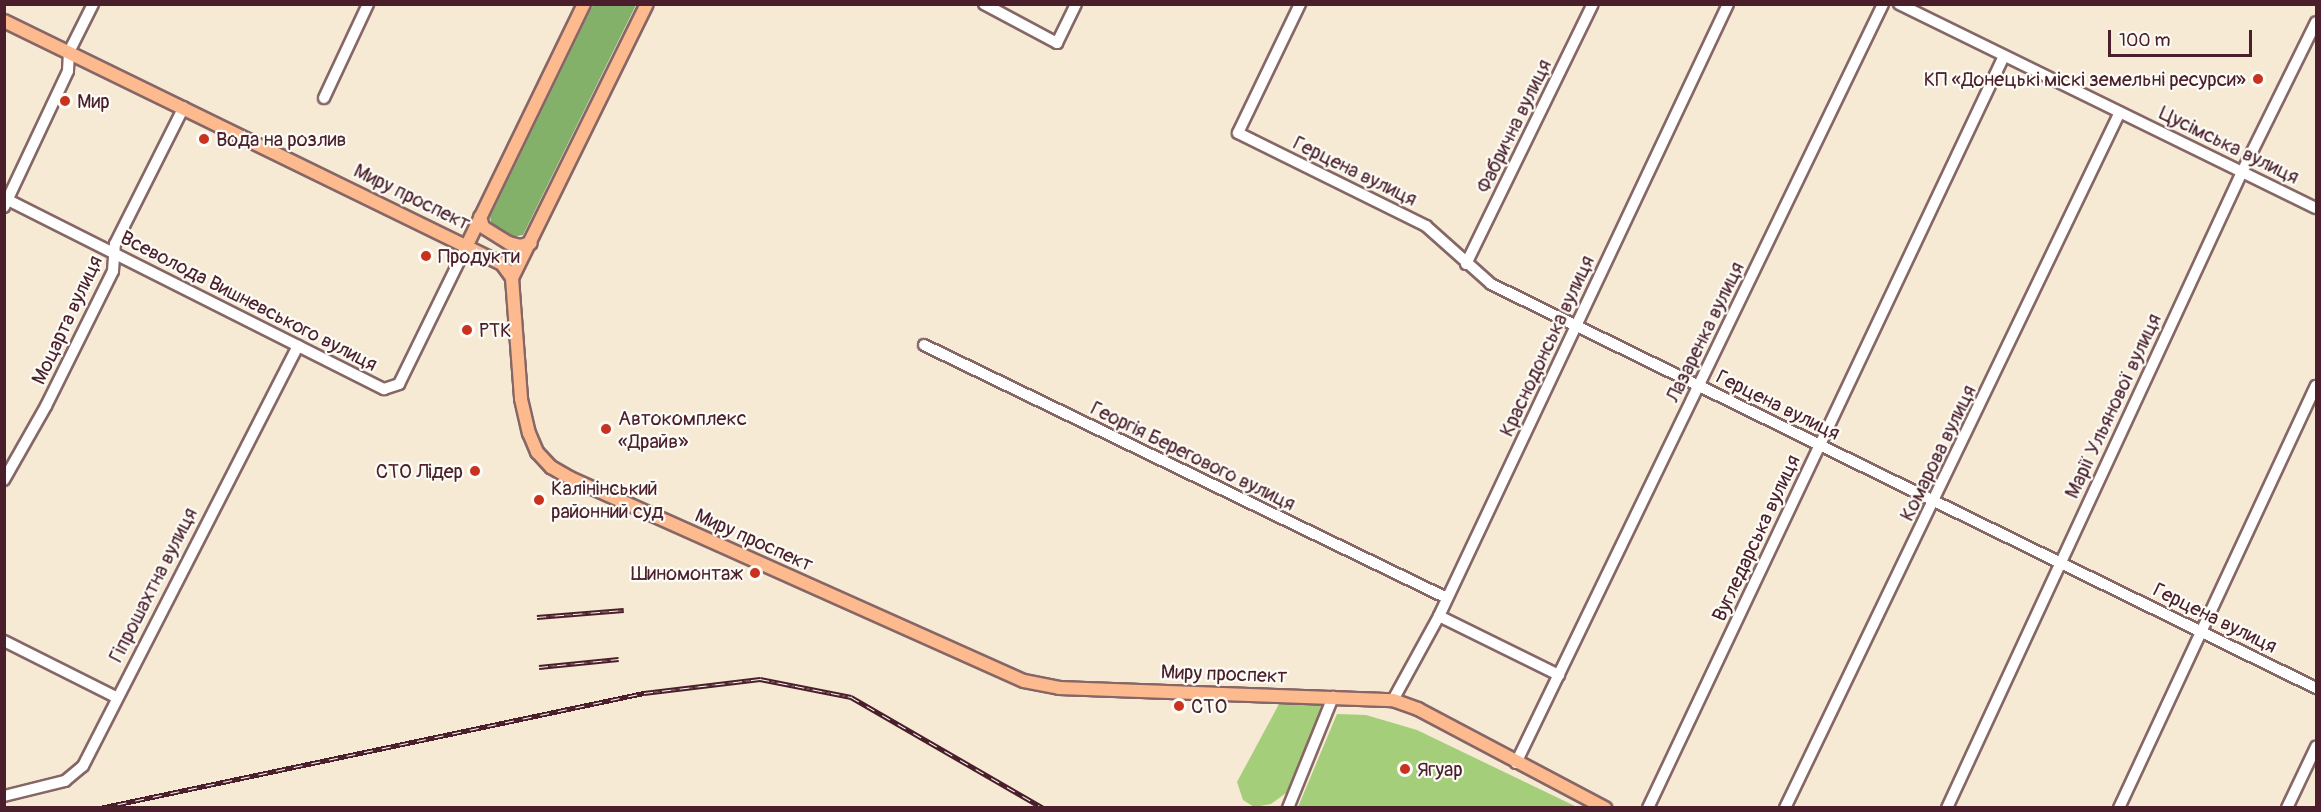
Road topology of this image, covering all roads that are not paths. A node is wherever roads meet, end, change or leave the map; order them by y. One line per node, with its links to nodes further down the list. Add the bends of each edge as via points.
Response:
1 (93, 4): 14 (street)
2 (368, 4): 16 (street)
3 (584, 4): 22 (main road)
4 (647, 4): 23 (main road)
5 (984, 4): 6 (street, via 1057,43)
6 (1076, 4)
7 (1300, 4): 26 (street, Герцена вулиця, via 1238,133 1426,225)
8 (1593, 4): 26 (street, Фабрична вулиця)
9 (1883, 4): 32 (street, Лазаренка вулиця)
10 (1899, 4): 15 (street, Цусімська вулиця)
11 (1727, 5): 28 (street, Краснодонська вулиця)
12 (4, 21): 14 (main road, Миру проспект)
13 (2316, 22): 19 (street, Марії Ульянової вулиця)
14 (69, 52): 17 (main road, Миру проспект); 20 (street, via 68,71)
15 (2004, 56): 18 (street, Цусімська вулиця); 33 (street, Вугледарська вулиця)
16 (324, 98)
17 (184, 108): 24 (main road, Миру проспект); 25 (street, Моцарта вулиця, via 115,244)
18 (2120, 112): 19 (street, Цусімська вулиця); 35 (street, Комарова вулиця)
19 (2242, 172): 21 (street, Цусімська вулиця); 36 (street, Марії Ульянової вулиця)
20 (6, 203): 25 (street, Всеволода Вишневського вулиця)
21 (2316, 208)
22 (480, 218): 23 (main road, via 490,234 520,246); 24 (main road)
23 (531, 243): 27 (main road)
24 (467, 245): 27 (main road, Миру проспект, via 502,264); 30 (street, Всеволода Вишневського вулиця, via 399,384 392,389 384,389)
25 (116, 253): 30 (street, Всеволода Вишневського вулиця); 34 (street, Моцарта вулиця, via 103,292)
26 (1466, 264): 28 (street, Герцена вулиця, via 1491,285)
27 (512, 278): 44 (main road, Миру проспект, via 521,399 529,433 537,452 551,467 570,478 1024,681 1059,688)
28 (1575, 327): 32 (street, Герцена вулиця); 37 (street, Краснодонська вулиця)
29 (924, 345): 37 (street, Георгія Берегового вулиця)
30 (298, 346): 43 (street, Гіпрошахтна вулиця)
31 (2316, 386): 39 (street)
32 (1698, 387): 33 (street, Герцена вулиця); 41 (street, Лазаренка вулиця)
33 (1819, 446): 35 (street, Герцена вулиця); 51 (street, Вугледарська вулиця)
34 (4, 480)
35 (1935, 502): 36 (street, Герцена вулиця); 52 (street, Комарова вулиця)
36 (2060, 563): 39 (street, Герцена вулиця); 53 (street, Марії Ульянової вулиця)
37 (1447, 598): 38 (street, Краснодонська вулиця)
38 (1439, 616): 41 (street); 45 (street, Краснодонська вулиця)
39 (2203, 631): 42 (street, Герцена вулиця); 54 (street)
40 (4, 641): 43 (street)
41 (1559, 675): 47 (street, Лазаренка вулиця)
42 (2316, 688)
43 (116, 697): 48 (street, Гіпрошахтна вулиця, via 83,766 64,781)
44 (1333, 697): 45 (main road, Миру проспект); 49 (street)
45 (1393, 700): 47 (main road, Миру проспект, via 1418,709)
46 (2316, 747): 55 (street)
47 (1516, 763): 50 (main road, Миру проспект)
48 (4, 796)
49 (1288, 807)
50 (1605, 807)
51 (1648, 807)
52 (1785, 807)
53 (1947, 807)
54 (2119, 807)
55 (2287, 807)

